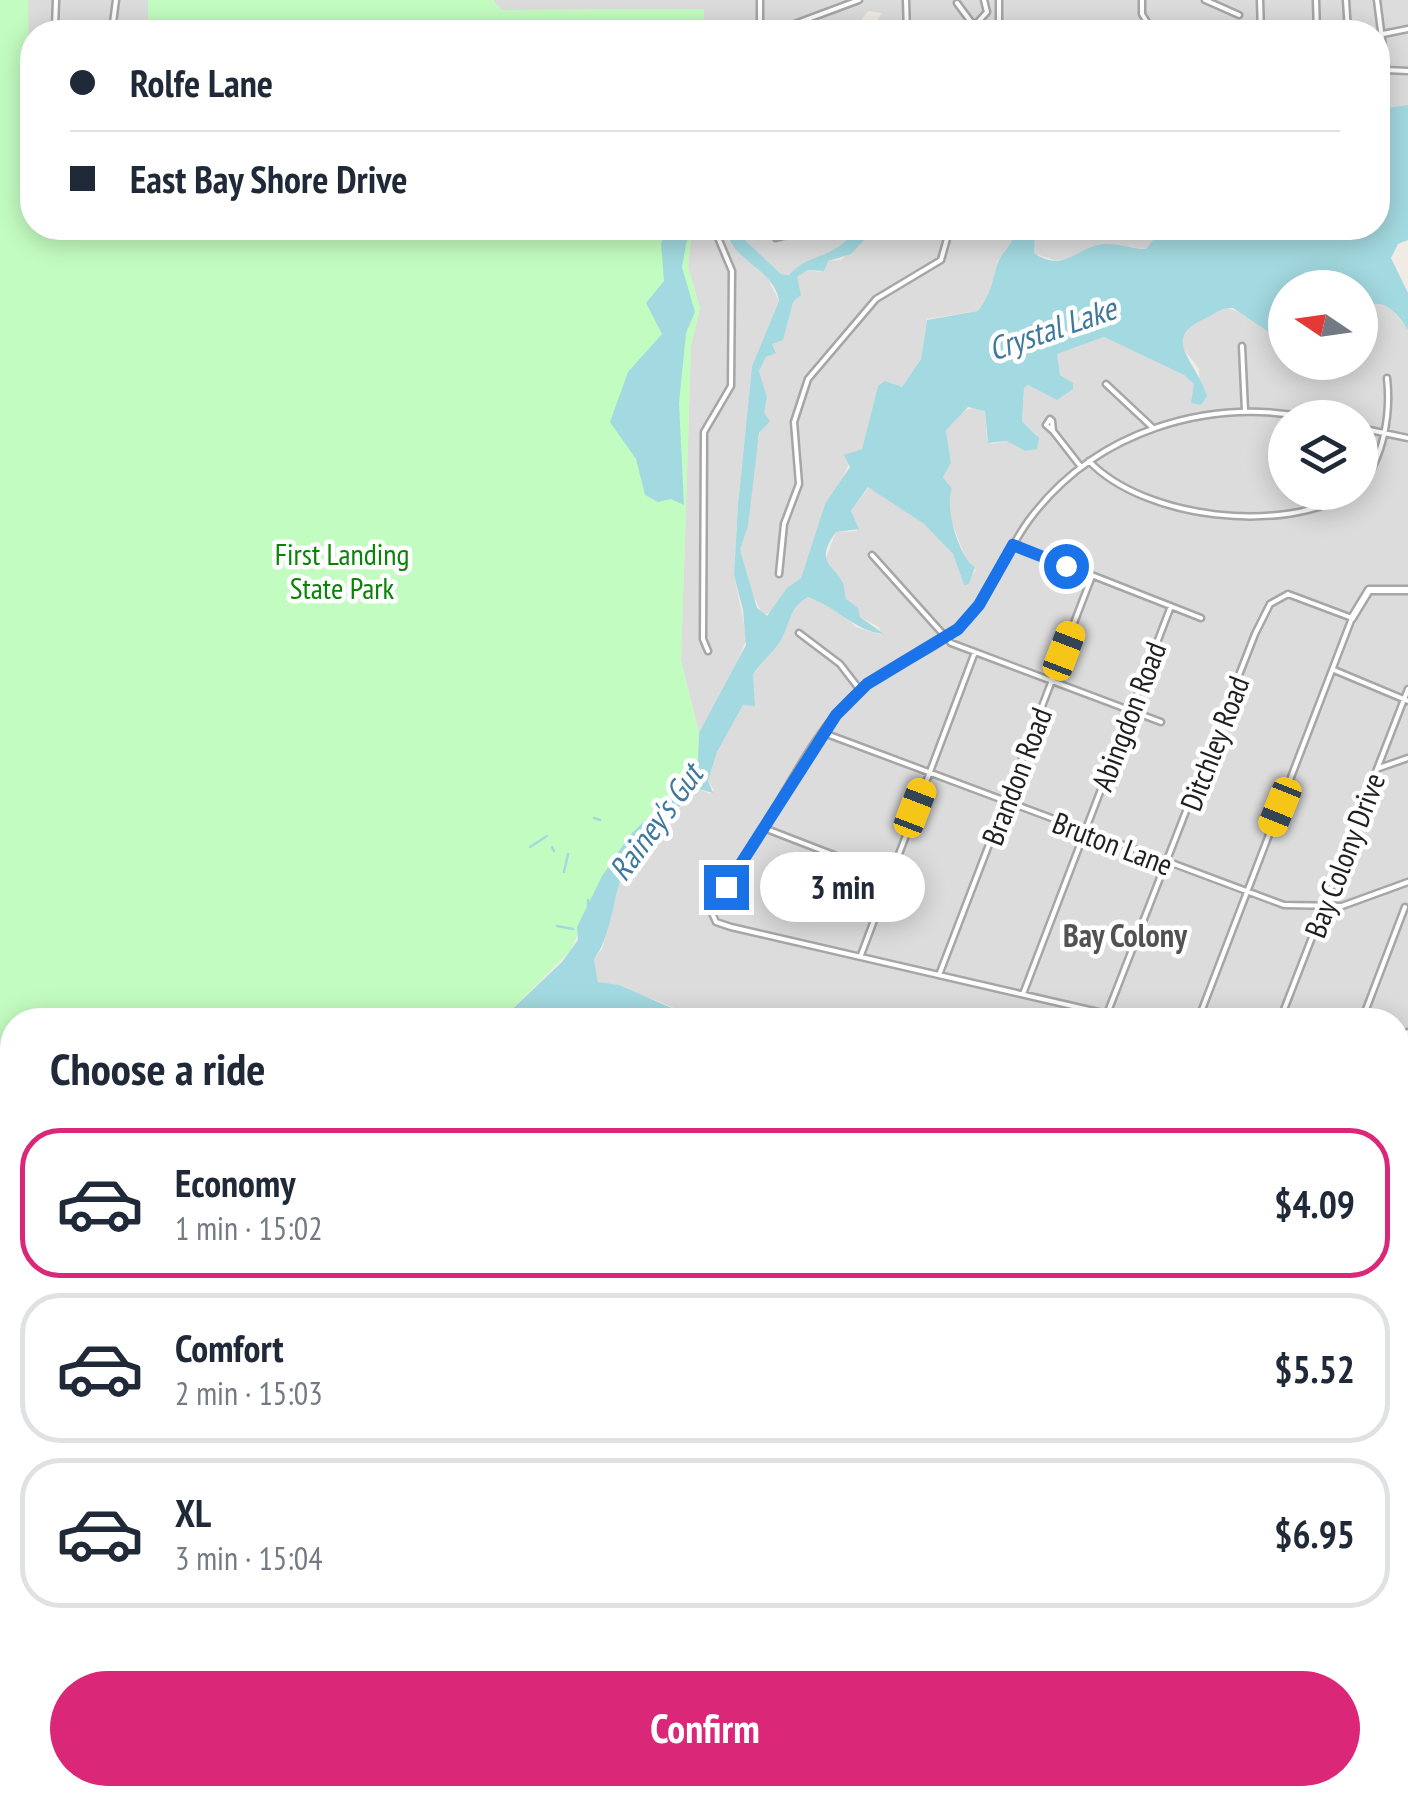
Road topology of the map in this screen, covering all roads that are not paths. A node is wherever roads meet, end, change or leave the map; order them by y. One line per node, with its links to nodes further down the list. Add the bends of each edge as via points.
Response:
1 (859, 0): 5 (street)
2 (1206, 0): 4 (street)
3 (957, 3): 6 (street)
4 (1239, 15)
5 (805, 20)
6 (970, 20)
7 (719, 240): 33 (street, via 731,266 731,386 704,432)
8 (947, 240): 25 (street, via 941,260 876,299 808,379 794,422 798,484 784,524)
9 (1242, 346): 12 (street)
10 (1387, 378): 17 (street)
11 (1106, 384): 14 (street)
12 (1245, 410): 13 (street); 14 (street)
13 (1268, 413)
14 (1153, 428): 20 (street)
15 (1053, 431): 21 (street)
16 (1378, 432): 17 (street)
17 (1383, 433): 18 (street); 19 (street)
18 (1408, 438)
19 (1378, 450)
20 (1089, 462): 21 (street); 22 (street, via 1145,496 1216,514)
21 (1081, 468): 23 (street)
22 (1303, 510)
23 (1013, 545): 26 (street); 32 (street, via 979,605)
24 (872, 555): 32 (street)
25 (779, 574)
26 (1092, 576): 28 (street); 36 (street, Brandon Road)
27 (1408, 590): 30 (street, via 1373,589)
28 (1170, 606): 29 (street); 40 (street, Abingdon Road)
29 (1201, 618)
30 (1352, 618): 35 (street); 49 (street, Ditchley Road, via 1284,594 1270,604)
31 (799, 633): 38 (street, via 840,664)
32 (946, 638): 34 (street); 38 (street)
33 (708, 651)
34 (975, 652): 36 (street); 45 (street)
35 (1333, 670): 39 (street); 52 (street)
36 (1053, 680): 40 (street); 46 (street, Brandon Road)
37 (1408, 689): 39 (street, Bay Colony Drive)
38 (860, 690): 42 (street)
39 (1406, 700): 44 (street, Bay Colony Drive)
40 (1130, 711): 41 (street); 48 (street, Abingdon Road)
41 (1161, 722)
42 (822, 732): 45 (street, Bruton Lane); 47 (street)
43 (1408, 758): 44 (street)
44 (1377, 769): 53 (street, Bay Colony Drive)
45 (929, 772): 46 (street, Bruton Lane); 50 (street)
46 (1006, 802): 48 (street, Bruton Lane); 56 (street, Brandon Road)
47 (764, 828): 50 (street); 55 (street, via 713,909 714,920)
48 (1084, 832): 49 (street, Bruton Lane); 57 (street, Abingdon Road)
49 (1167, 864): 52 (street, Bruton Lane); 59 (street, Ditchley Road)
50 (888, 876): 55 (street)
51 (1408, 882): 53 (street, Bruton Lane, via 1342,906)
52 (1246, 894): 53 (street, Bruton Lane, via 1292,906); 60 (street)
53 (1324, 905): 61 (street, Bay Colony Drive)
54 (1405, 907): 62 (street)
55 (861, 955): 56 (street)
56 (939, 975): 57 (street)
57 (1023, 994): 58 (street)
58 (1081, 1008)
59 (1108, 1008)
60 (1203, 1008)
61 (1285, 1008)
62 (1367, 1008)

